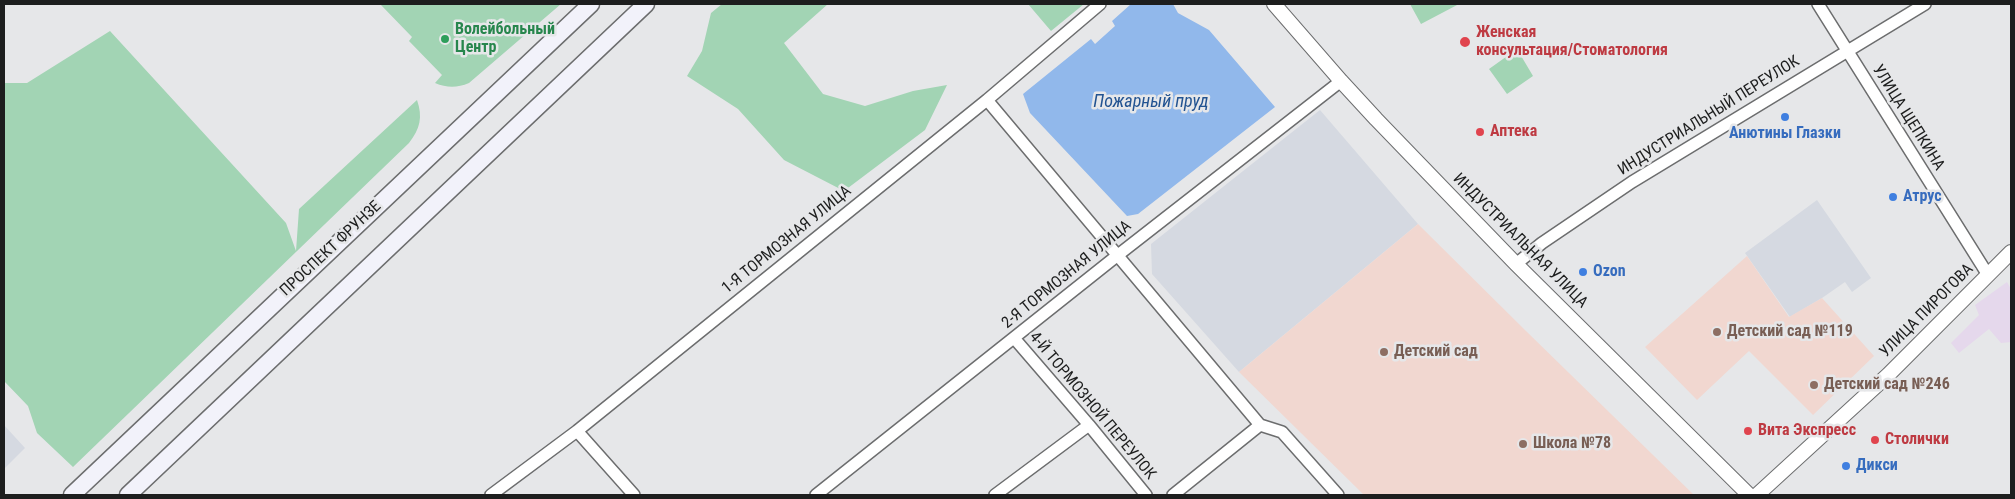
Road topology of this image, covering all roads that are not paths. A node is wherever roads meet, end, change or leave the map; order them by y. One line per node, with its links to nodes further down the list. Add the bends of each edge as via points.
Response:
1 (591, 4): 18 (main road, ПРОСПЕКТ ФРУНЗЕ)
2 (646, 4): 19 (main road)
3 (1100, 4): 9 (street, 1-Я ТОРМОЗНАЯ УЛИЦА)
4 (1274, 4): 8 (street, ИНДУСТРИАЛЬНАЯ УЛИЦА)
5 (1818, 4): 7 (street, УЛИЦА ЩЕПКИНА)
6 (1925, 4): 7 (street, ИНДУСТРИАЛЬНЫЙ ПЕРЕУЛОК)
7 (1846, 51): 12 (street, ИНДУСТРИАЛЬНЫЙ ПЕРЕУЛОК, via 1632,182); 13 (street, УЛИЦА ЩЕПКИНА)
8 (1341, 81): 11 (street, 2-Я ТОРМОЗНАЯ УЛИЦА); 12 (street, ИНДУСТРИАЛЬНАЯ УЛИЦА)
9 (987, 100): 11 (street); 17 (street, 1-Я ТОРМОЗНАЯ УЛИЦА)
10 (2011, 252): 13 (street, УЛИЦА ПИРОГОВА)
11 (1118, 255): 14 (street, 2-Я ТОРМОЗНАЯ УЛИЦА); 16 (street)
12 (1516, 264): 27 (street, ИНДУСТРИАЛЬНАЯ УЛИЦА)
13 (1988, 275): 28 (street, УЛИЦА ПИРОГОВА, via 1888,375)
14 (1014, 338): 15 (street, 4-Й ТОРМОЗНОЙ ПЕРЕУЛОК); 22 (street, 2-Я ТОРМОЗНАЯ УЛИЦА)
15 (1089, 425): 23 (street); 24 (street, 4-Й ТОРМОЗНОЙ ПЕРЕУЛОК)
16 (1260, 426): 25 (street); 26 (street, via 1282,432)
17 (577, 431): 20 (street, 1-Я ТОРМОЗНАЯ УЛИЦА); 21 (street)
18 (72, 495)
19 (128, 495)
20 (490, 495)
21 (634, 495)
22 (816, 495)
23 (995, 495)
24 (1146, 495)
25 (1173, 495)
26 (1338, 495)
27 (1749, 495)
28 (1757, 495)

